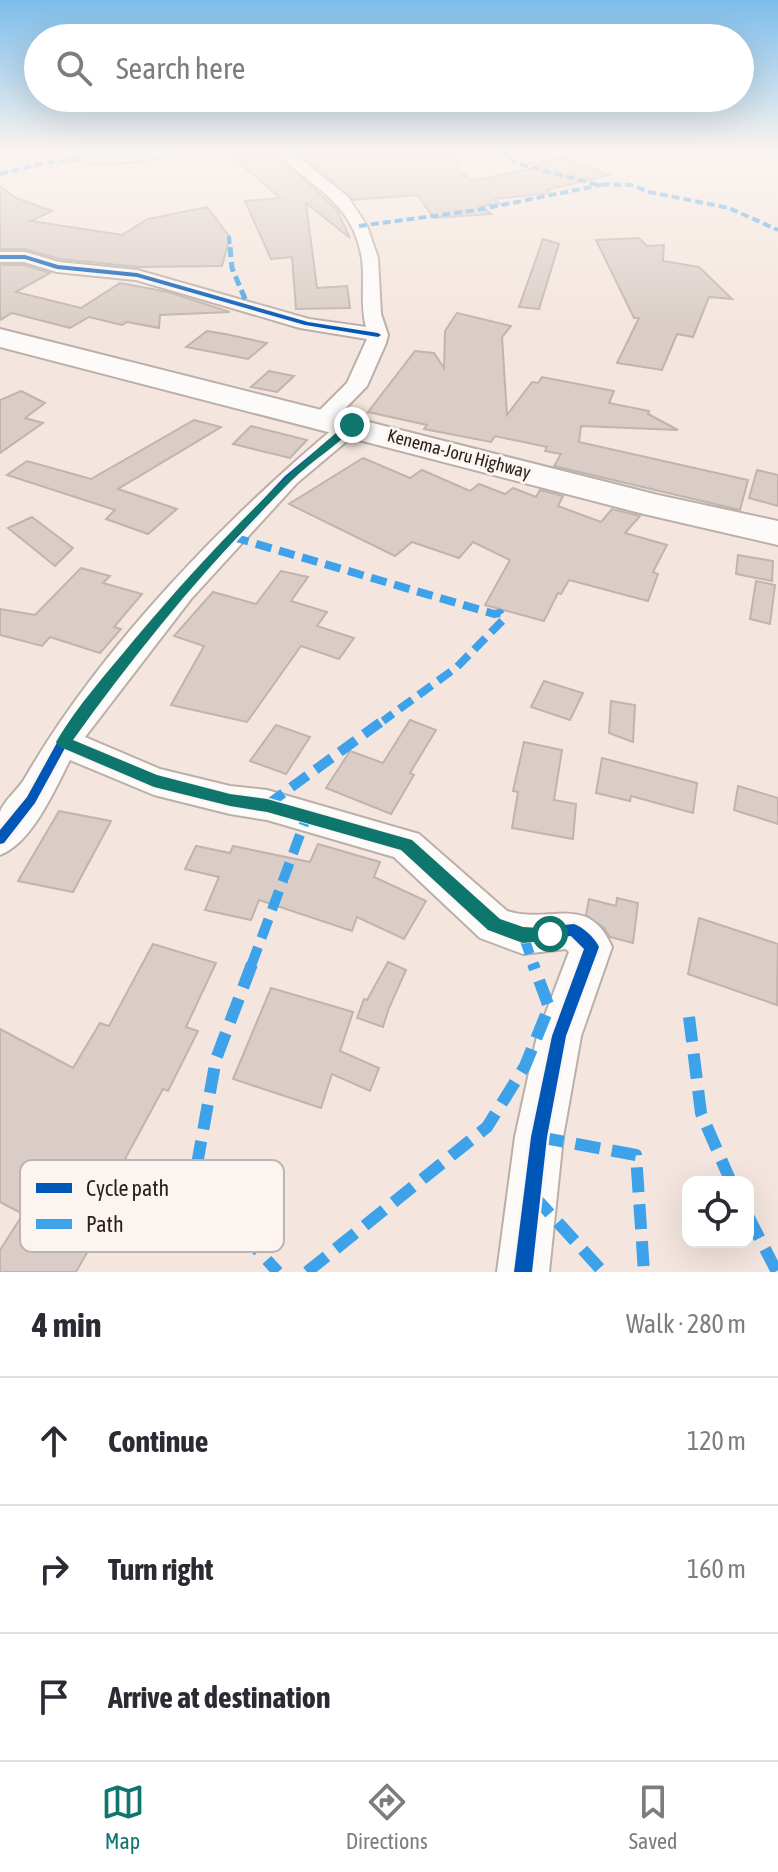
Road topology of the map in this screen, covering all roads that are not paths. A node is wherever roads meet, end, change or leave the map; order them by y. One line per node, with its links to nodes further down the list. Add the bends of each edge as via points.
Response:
1 (349, 209): 3 (street, via 370,258)
2 (0, 257): 3 (street, via 137,275 307,324)
3 (378, 335): 5 (street)
4 (0, 338): 5 (highway, Kenema-Joru Highway)
5 (337, 422): 6 (highway, Kenema-Joru Highway); 7 (street, via 181,592)
6 (778, 533)
7 (63, 742): 8 (street, via 31,800); 9 (street, via 154,781 267,805 406,845 494,925 523,935 574,930 592,947 559,1036 539,1137)
8 (0, 839)
9 (523, 1272)

